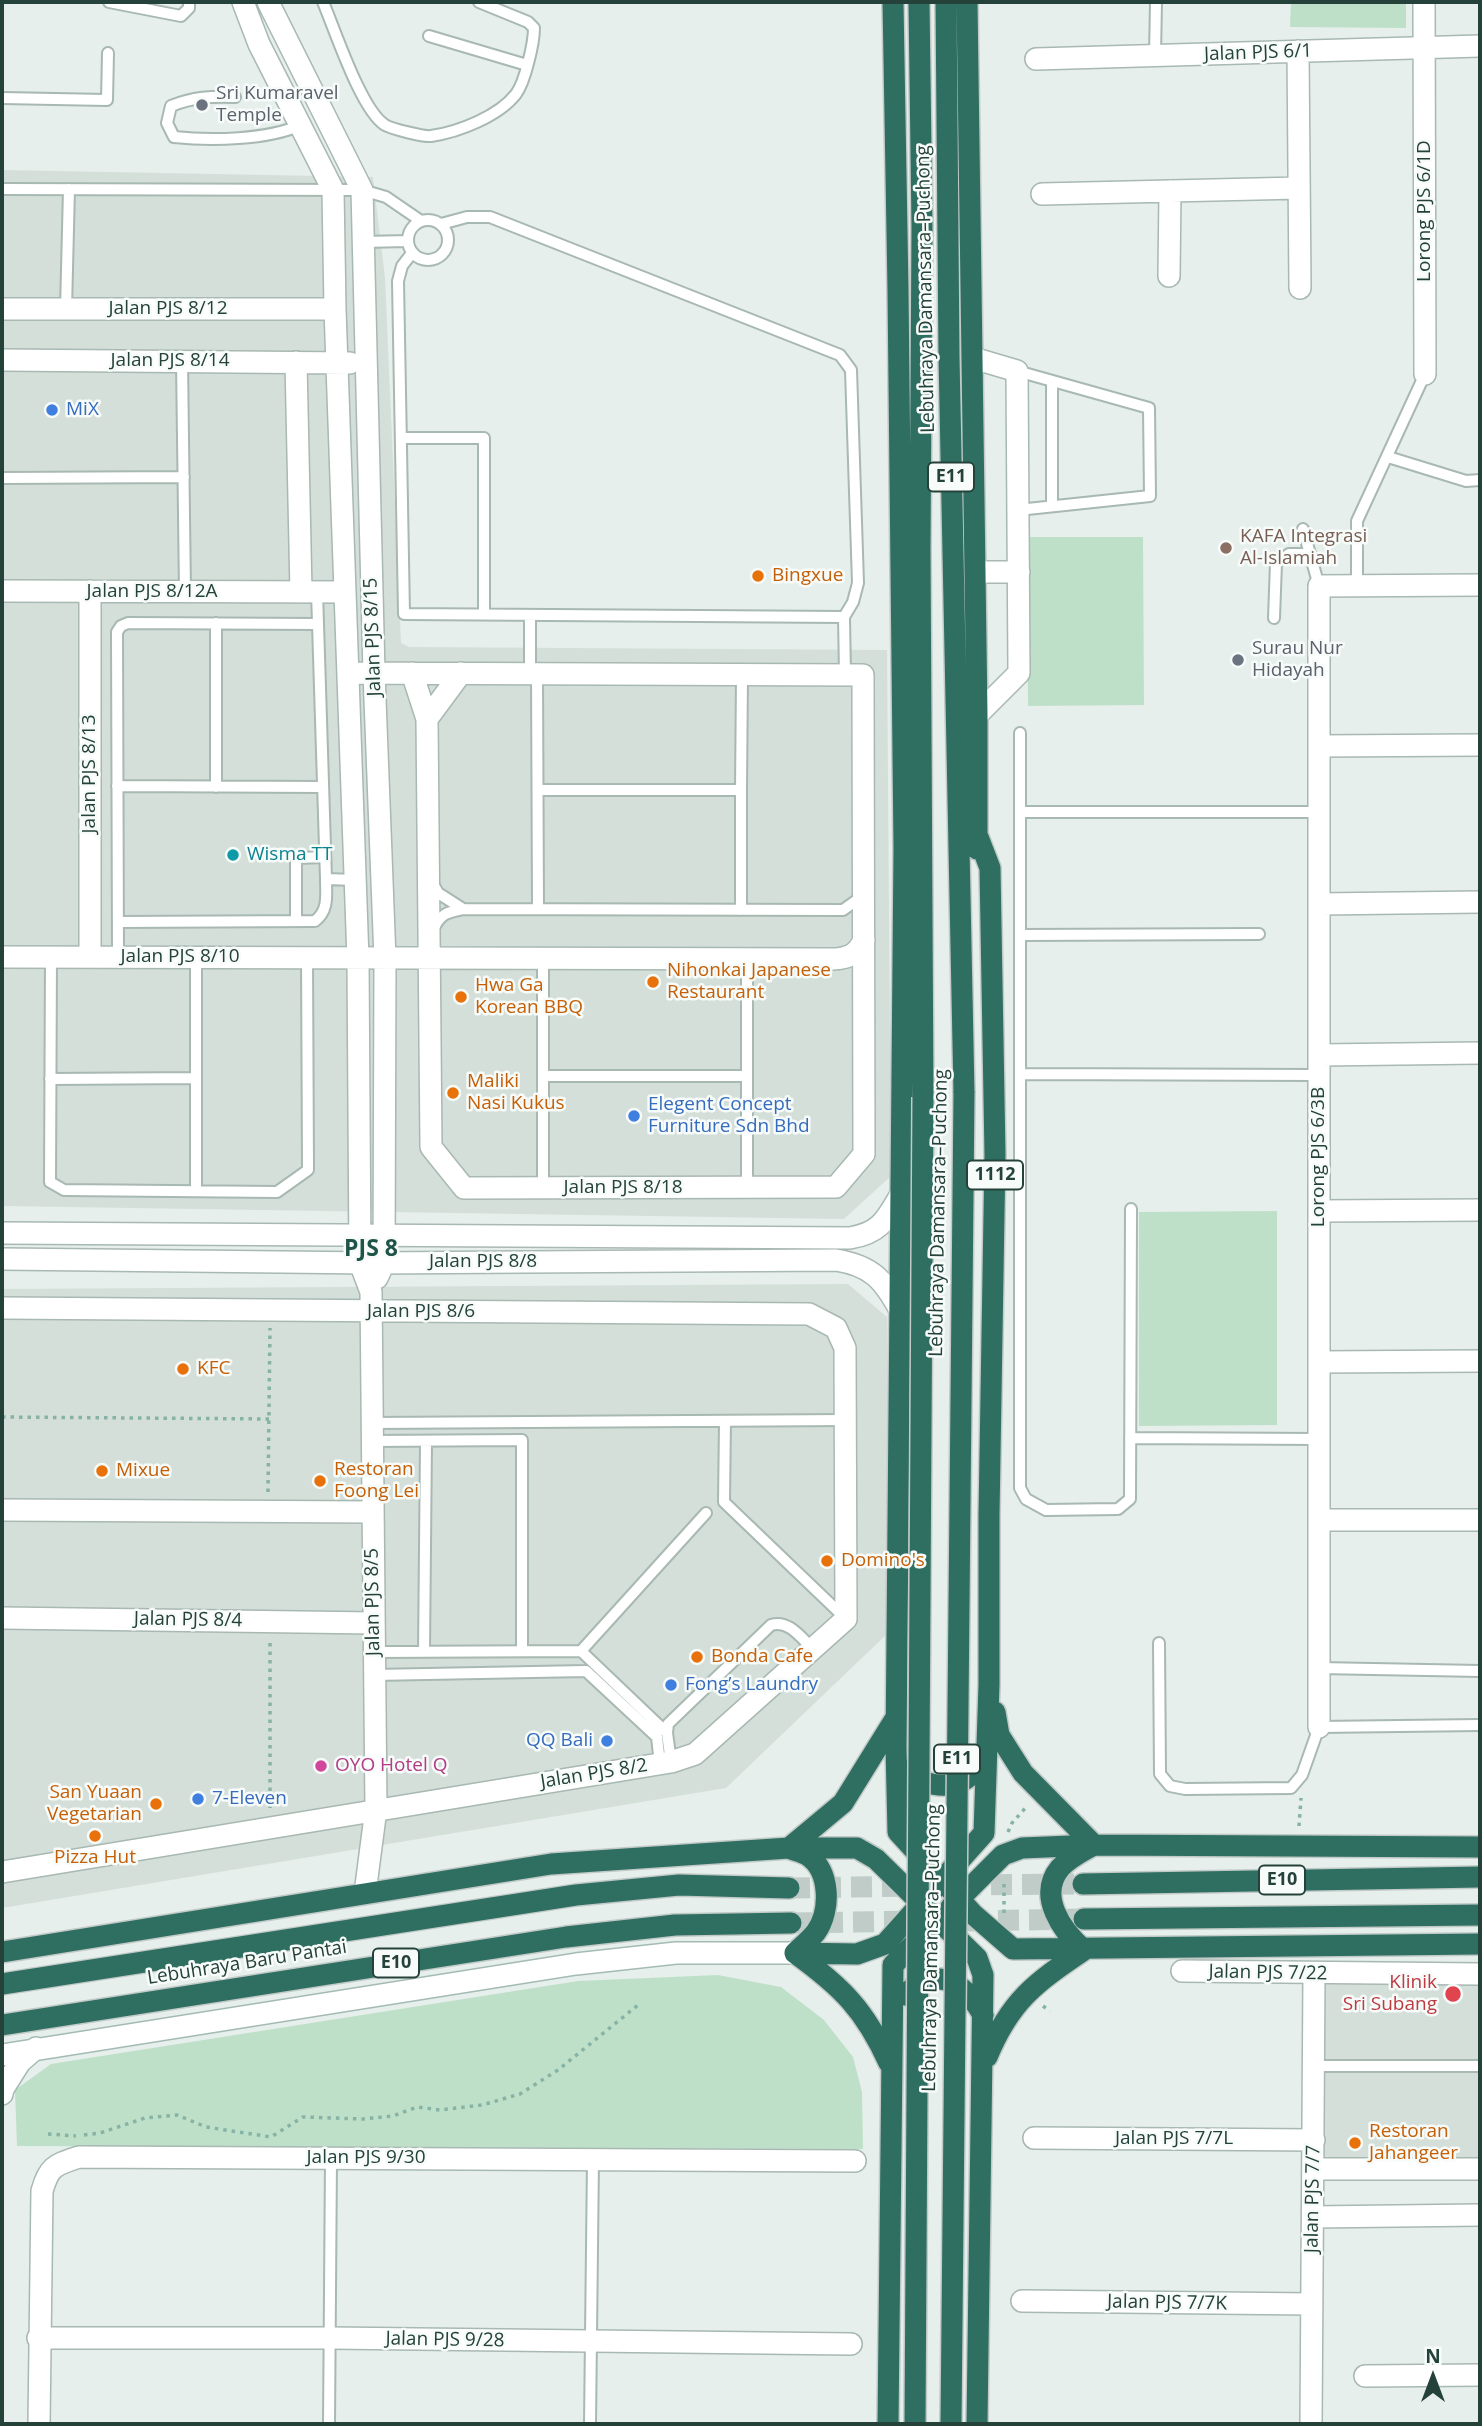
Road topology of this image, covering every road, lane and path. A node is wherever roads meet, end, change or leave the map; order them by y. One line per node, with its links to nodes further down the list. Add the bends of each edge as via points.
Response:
1 (109, 2): 2 (lane, via 181,16)
2 (189, 2)
3 (243, 2): 23 (street, Jalan PJS 8/15)
4 (268, 2): 28 (street, Jalan PJS 8/15)
5 (323, 2): 20 (lane, via 368,106 385,125 429,137 480,120 518,92)
6 (479, 2): 20 (lane, via 534,27)
7 (893, 2): 38 (highway)
8 (919, 2): 51 (highway, Lebuhraya Damansara–Puchong / E11)
9 (946, 2): 114 (highway, Lebuhraya Damansara–Puchong / E11)
10 (967, 2): 42 (highway)
11 (1156, 2): 18 (lane)
12 (1424, 2): 15 (street, Lorong PJS 6/1D)
13 (429, 36): 20 (lane)
14 (1480, 46): 15 (street, Jalan PJS 6/1)
15 (1424, 48): 16 (street, Jalan PJS 6/1); 49 (street, Lorong PJS 6/1D)
16 (1298, 51): 18 (street, Jalan PJS 6/1); 24 (street)
17 (108, 53): 22 (lane, via 107,100)
18 (1156, 56): 19 (street, Jalan PJS 6/1)
19 (1036, 59)
20 (527, 65)
21 (235, 97): 23 (lane, via 206,96 171,106 167,123 174,137 208,141 288,131)
22 (2, 98)
23 (301, 125): 27 (street, Jalan PJS 8/15)
24 (1299, 188): 29 (street); 37 (street)
25 (2, 189): 26 (lane)
26 (69, 189): 27 (lane); 40 (lane)
27 (332, 190): 28 (lane); 41 (street, Jalan PJS 8/15)
28 (362, 190): 31 (lane, via 386,197); 34 (street, Jalan PJS 8/15)
29 (1170, 191): 30 (street); 36 (street)
30 (1042, 194)
31 (421, 221): 32 (lane); 33 (lane, via 411,229)
32 (441, 224): 35 (lane, via 449,242 442,254 430,260); 73 (lane, via 490,217 840,355 851,370 858,583)
33 (407, 241): 34 (lane); 35 (lane)
34 (363, 242): 47 (street, Jalan PJS 8/15)
35 (412, 253): 52 (lane, via 398,281)
36 (1169, 276)
37 (1300, 288)
38 (898, 290): 51 (highway); 137 (highway, via 904,848)
39 (2, 309): 40 (street, Jalan PJS 8/12)
40 (66, 309): 41 (street, Jalan PJS 8/12)
41 (335, 309): 46 (street, Jalan PJS 8/15)
42 (973, 358): 48 (street); 61 (highway)
43 (2, 360): 44 (street, Jalan PJS 8/14)
44 (182, 361): 45 (street, Jalan PJS 8/14); 54 (lane)
45 (296, 362): 46 (street, Jalan PJS 8/14); 69 (street)
46 (338, 362): 47 (street); 70 (street, Jalan PJS 8/15)
47 (366, 364): 78 (street, Jalan PJS 8/15)
48 (1017, 371): 50 (lane); 58 (street)
49 (1425, 374): 53 (lane)
50 (1052, 381): 57 (lane); 57 (lane, via 1149,408 1150,496)
51 (922, 425): 251 (highway, Lebuhraya Damansara–Puchong / E11, bridge)
52 (401, 438): 71 (lane, via 404,614); 71 (lane, via 484,438)
53 (1388, 457): 56 (lane, via 1466,481); 65 (lane, via 1357,521)
54 (184, 477): 55 (lane); 68 (lane)
55 (2, 478)
56 (1480, 480)
57 (1052, 506): 58 (lane)
58 (1018, 510): 62 (street)
59 (1303, 529): 60 (lane)
60 (1309, 554): 64 (lane); 74 (lane, via 1289,554 1276,563)
61 (976, 572): 62 (street); 84 (highway)
62 (1019, 572): 84 (street, via 1019,673)
63 (1480, 585): 65 (street)
64 (1319, 586): 65 (street); 88 (street, Lorong PJS 6/3B)
65 (1357, 586)
66 (2, 591): 67 (street, Jalan PJS 8/12A)
67 (90, 591): 68 (street, Jalan PJS 8/12A); 117 (street, Jalan PJS 8/13)
68 (185, 592): 69 (street, Jalan PJS 8/12A)
69 (309, 592): 70 (street, Jalan PJS 8/12A); 76 (lane)
70 (345, 592): 77 (street, Jalan PJS 8/15)
71 (484, 614): 72 (lane)
72 (530, 615): 73 (lane); 81 (lane)
73 (844, 617): 83 (lane)
74 (1274, 618)
75 (216, 623): 76 (lane); 89 (lane, via 128,623 117,632); 90 (lane)
76 (318, 624): 91 (lane)
77 (348, 673): 78 (street); 100 (street, Jalan PJS 8/15)
78 (374, 673): 79 (street); 122 (street, Jalan PJS 8/15)
79 (412, 673): 80 (street); 85 (street, Jalan PJS 8/18)
80 (461, 673): 81 (street); 85 (street)
81 (534, 674): 82 (street); 92 (lane)
82 (741, 675): 83 (street); 93 (lane)
83 (845, 675): 101 (street, Jalan PJS 8/18, via 863,675)
84 (977, 715): 96 (highway)
85 (428, 719): 98 (street, Jalan PJS 8/18)
86 (1020, 733): 94 (lane)
87 (1480, 745): 88 (street)
88 (1319, 746): 95 (street, Lorong PJS 6/3B)
89 (117, 786): 90 (lane); 109 (lane)
90 (216, 787): 91 (lane)
91 (323, 788): 97 (lane)
92 (538, 790): 93 (lane); 105 (lane)
93 (741, 790): 106 (lane)
94 (1020, 812): 95 (lane); 110 (lane)
95 (1319, 812): 103 (street, Lorong PJS 6/3B)
96 (978, 837): 114 (highway); 180 (highway, 1112, via 990,868 995,1128)
97 (325, 857): 99 (lane); 108 (lane, via 296,858)
98 (429, 874): 104 (lane, via 438,893); 113 (street, Jalan PJS 8/18)
99 (326, 879): 100 (lane); 108 (lane, via 323,915 315,921)
100 (355, 880): 121 (street, Jalan PJS 8/15)
101 (864, 895): 107 (lane); 112 (street, Jalan PJS 8/18)
102 (1480, 902): 103 (street)
103 (1319, 904): 128 (street, Lorong PJS 6/3B)
104 (463, 909): 105 (lane); 113 (lane, via 439,917)
105 (538, 909): 106 (lane)
106 (741, 910): 107 (lane)
107 (843, 910): 112 (lane, via 856,922)
108 (296, 921): 109 (lane)
109 (118, 922): 118 (lane)
110 (1020, 934): 111 (lane); 129 (lane)
111 (1259, 934)
112 (864, 940): 125 (street, via 848,958); 126 (street, Jalan PJS 8/18)
113 (430, 949): 122 (street); 123 (street); 135 (street, Jalan PJS 8/18, via 432,1147 464,1188)
114 (962, 951): 252 (highway, Lebuhraya Damansara–Puchong / E11, bridge)
115 (2, 957): 116 (street, Jalan PJS 8/10)
116 (51, 957): 117 (street, Jalan PJS 8/10); 133 (lane)
117 (90, 957): 118 (street, Jalan PJS 8/10)
118 (118, 957): 119 (street, Jalan PJS 8/10)
119 (196, 957): 120 (street, Jalan PJS 8/10); 132 (lane)
120 (307, 957): 121 (street, Jalan PJS 8/10); 136 (lane, via 308,1170 277,1192)
121 (358, 959): 122 (street, Jalan PJS 8/10); 142 (street, Jalan PJS 8/15)
122 (384, 959): 143 (street, Jalan PJS 8/15)
123 (543, 959): 124 (street); 130 (lane)
124 (747, 959): 125 (street); 131 (lane)
125 (834, 959): 126 (street, Jalan PJS 8/18, via 855,987)
126 (864, 1011): 134 (street, Jalan PJS 8/18, via 864,1154 836,1187)
127 (1480, 1054): 128 (street)
128 (1319, 1065): 129 (lane); 140 (street, Lorong PJS 6/3B)
129 (1020, 1074): 158 (lane, via 1020,1489 1026,1499 1046,1510 1118,1509 1130,1499)
130 (543, 1076): 131 (lane); 135 (lane)
131 (747, 1076): 134 (lane)
132 (196, 1078): 133 (lane); 136 (lane)
133 (50, 1079): 136 (lane, via 50,1182 64,1190)
134 (747, 1187): 135 (street, Jalan PJS 8/18)
135 (543, 1188)
136 (196, 1191)
137 (900, 1196): 143 (street, Jalan PJS 8/8, via 877,1229 850,1238); 150 (highway)
138 (1130, 1209): 158 (lane)
139 (1480, 1210): 140 (street)
140 (1320, 1211): 152 (street, Lorong PJS 6/3B)
141 (2, 1233): 142 (street, Jalan PJS 8/8)
142 (360, 1236): 143 (street, Jalan PJS 8/8); 145 (street, Jalan PJS 8/15)
143 (384, 1236): 146 (street, Jalan PJS 8/15)
144 (2, 1259): 145 (street, Jalan PJS 8/8)
145 (360, 1263): 146 (street, Jalan PJS 8/8); 147 (street, Jalan PJS 8/15)
146 (384, 1263): 147 (street, Jalan PJS 8/15); 150 (street, Jalan PJS 8/8, via 836,1260 871,1271 887,1286)
147 (371, 1301): 149 (street, Jalan PJS 8/6); 155 (street, Jalan PJS 8/6, via 810,1314 836,1328 845,1348); 157 (street, Jalan PJS 8/5)
148 (2, 1308): 149 (street, Jalan PJS 8/6)
149 (270, 1310): 154 (path)
150 (900, 1310): 181 (highway)
151 (1480, 1361): 152 (street)
152 (1319, 1362): 159 (street, Lorong PJS 6/3B)
153 (2, 1417): 154 (path)
154 (269, 1419): 162 (path)
155 (846, 1420): 156 (lane); 168 (street)
156 (725, 1421): 157 (lane); 168 (lane, via 724,1502)
157 (372, 1432): 160 (lane); 163 (street, Jalan PJS 8/5)
158 (1130, 1438): 159 (lane)
159 (1319, 1439): 165 (street, Lorong PJS 6/3B)
160 (426, 1441): 173 (lane, via 522,1440); 175 (lane)
161 (2, 1510): 162 (street)
162 (268, 1511): 163 (street)
163 (373, 1512): 170 (street, Jalan PJS 8/5)
164 (706, 1513): 174 (lane)
165 (1319, 1520): 166 (street); 177 (street, Lorong PJS 6/3B)
166 (1480, 1520)
167 (2, 1618): 169 (street, Jalan PJS 8/4)
168 (846, 1619): 172 (street, Jalan PJS 8/2)
169 (270, 1621): 170 (street, Jalan PJS 8/4); 190 (path)
170 (374, 1623): 176 (street, Jalan PJS 8/5)
171 (1160, 1643): 183 (lane, via 1160,1774 1170,1786 1291,1788 1302,1775)
172 (814, 1650): 184 (lane, via 786,1624 771,1625 675,1716); 187 (street, Jalan PJS 8/2, via 695,1754)
173 (522, 1651): 174 (lane); 175 (lane)
174 (581, 1651): 184 (lane)
175 (424, 1652): 176 (lane)
176 (374, 1653): 179 (street, Jalan PJS 8/5)
177 (1319, 1668): 178 (lane); 183 (street, Lorong PJS 6/3B)
178 (1480, 1671)
179 (374, 1675): 187 (lane, via 586,1671 657,1737); 189 (street, Jalan PJS 8/5)
180 (989, 1685): 186 (highway); 188 (highway, via 999,1735)
181 (897, 1715): 185 (highway); 193 (highway, via 843,1803)
182 (1480, 1725): 183 (lane)
183 (1319, 1727)
184 (667, 1733): 187 (lane)
185 (896, 1748): 186 (highway, via 909,1773 934,1786 964,1780); 197 (highway, via 898,1832)
186 (985, 1754): 197 (highway, via 984,1833)
187 (666, 1763): 189 (street, Jalan PJS 8/2)
188 (1040, 1792): 191 (highway); 194 (path, via 1012,1823)
189 (376, 1810): 190 (street, Jalan PJS 8/2); 200 (street, Jalan PJS 8/5)
190 (270, 1827): 195 (street, Jalan PJS 8/2)
191 (1094, 1845): 192 (highway); 194 (highway, via 1022,1848); 209 (highway, via 1072,1857 1053,1880 1054,1911)
192 (1480, 1847)
193 (789, 1848): 200 (highway, via 551,1864); 202 (highway, via 857,1848 876,1859); 211 (highway, via 818,1867 826,1899 816,1932)
194 (1003, 1855): 201 (highway); 207 (path)
195 (2, 1872)
196 (1480, 1877): 198 (highway, E10)
197 (942, 1881): 201 (highway); 202 (highway)
198 (1083, 1884)
199 (789, 1888): 215 (highway, Lebuhraya Baru Pantai / E10, via 679,1885 576,1895)
200 (365, 1893): 210 (highway)
201 (959, 1899): 205 (highway); 207 (highway)
202 (921, 1904): 205 (highway); 211 (highway, via 885,1944 857,1954)
203 (1480, 1915): 204 (highway, E10)
204 (1084, 1919)
205 (938, 1920): 219 (highway, via 977,1958 983,1975); 220 (highway, via 893,1965)
206 (792, 1923): 221 (highway, Lebuhraya Baru Pantai / E10, via 675,1925 566,1937)
207 (1004, 1941): 209 (highway, via 1013,1949)
208 (1480, 1944): 209 (highway)
209 (1084, 1950): 216 (highway)
210 (2, 1952)
211 (796, 1953): 222 (street, via 676,1953 576,1964); 226 (highway, via 848,1996 874,2030)
212 (1182, 1972): 213 (street, Jalan PJS 7/22)
213 (1314, 1974): 214 (street, Jalan PJS 7/22); 224 (street, Jalan PJS 7/7)
214 (1480, 1974)
215 (2, 1984)
216 (1027, 1993): 218 (path); 227 (highway, via 999,2028)
217 (638, 2005): 229 (path, via 558,2070 520,2094 482,2105 440,2110 417,2107 393,2116 363,2119 303,2117 271,2137 206,2127 177,2115 145,2118 100,2133)
218 (1050, 2011)
219 (983, 2015): 220 (highway, via 964,1988 938,1979 913,1987); 227 (highway)
220 (892, 2018): 226 (highway)
221 (2, 2025)
222 (36, 2048): 223 (street); 228 (street, via 20,2062)
223 (2, 2055)
224 (1314, 2066): 225 (lane); 231 (street, Jalan PJS 7/7)
225 (1480, 2066)
226 (892, 2068): 250 (highway)
227 (982, 2068): 253 (highway)
228 (2, 2094)
229 (48, 2134)
230 (1034, 2138): 231 (street, Jalan PJS 7/7L)
231 (1314, 2140): 235 (street, Jalan PJS 7/7)
232 (331, 2158): 233 (street, Jalan PJS 9/30); 241 (street, Jalan PJS 9/30, via 79,2157 60,2163 47,2174 41,2191); 242 (lane)
233 (593, 2159): 234 (street, Jalan PJS 9/30); 243 (lane)
234 (855, 2161)
235 (1314, 2169): 236 (street); 238 (street, Jalan PJS 7/7)
236 (1480, 2169)
237 (1480, 2215): 238 (street)
238 (1313, 2217): 240 (street, Jalan PJS 7/7)
239 (1022, 2301): 240 (street, Jalan PJS 7/7K)
240 (1312, 2304): 254 (street, Jalan PJS 7/7)
241 (38, 2337): 242 (street, Jalan PJS 9/28); 247 (street, Jalan PJS 9/30)
242 (330, 2338): 243 (street, Jalan PJS 9/28); 248 (lane)
243 (591, 2343): 244 (street, Jalan PJS 9/28); 249 (lane)
244 (851, 2344)
245 (1480, 2375): 246 (street)
246 (1365, 2376)
247 (38, 2424)
248 (330, 2424)
249 (590, 2424)
250 (888, 2424)
251 (915, 2424)
252 (951, 2424)
253 (977, 2424)
254 (1311, 2424)

